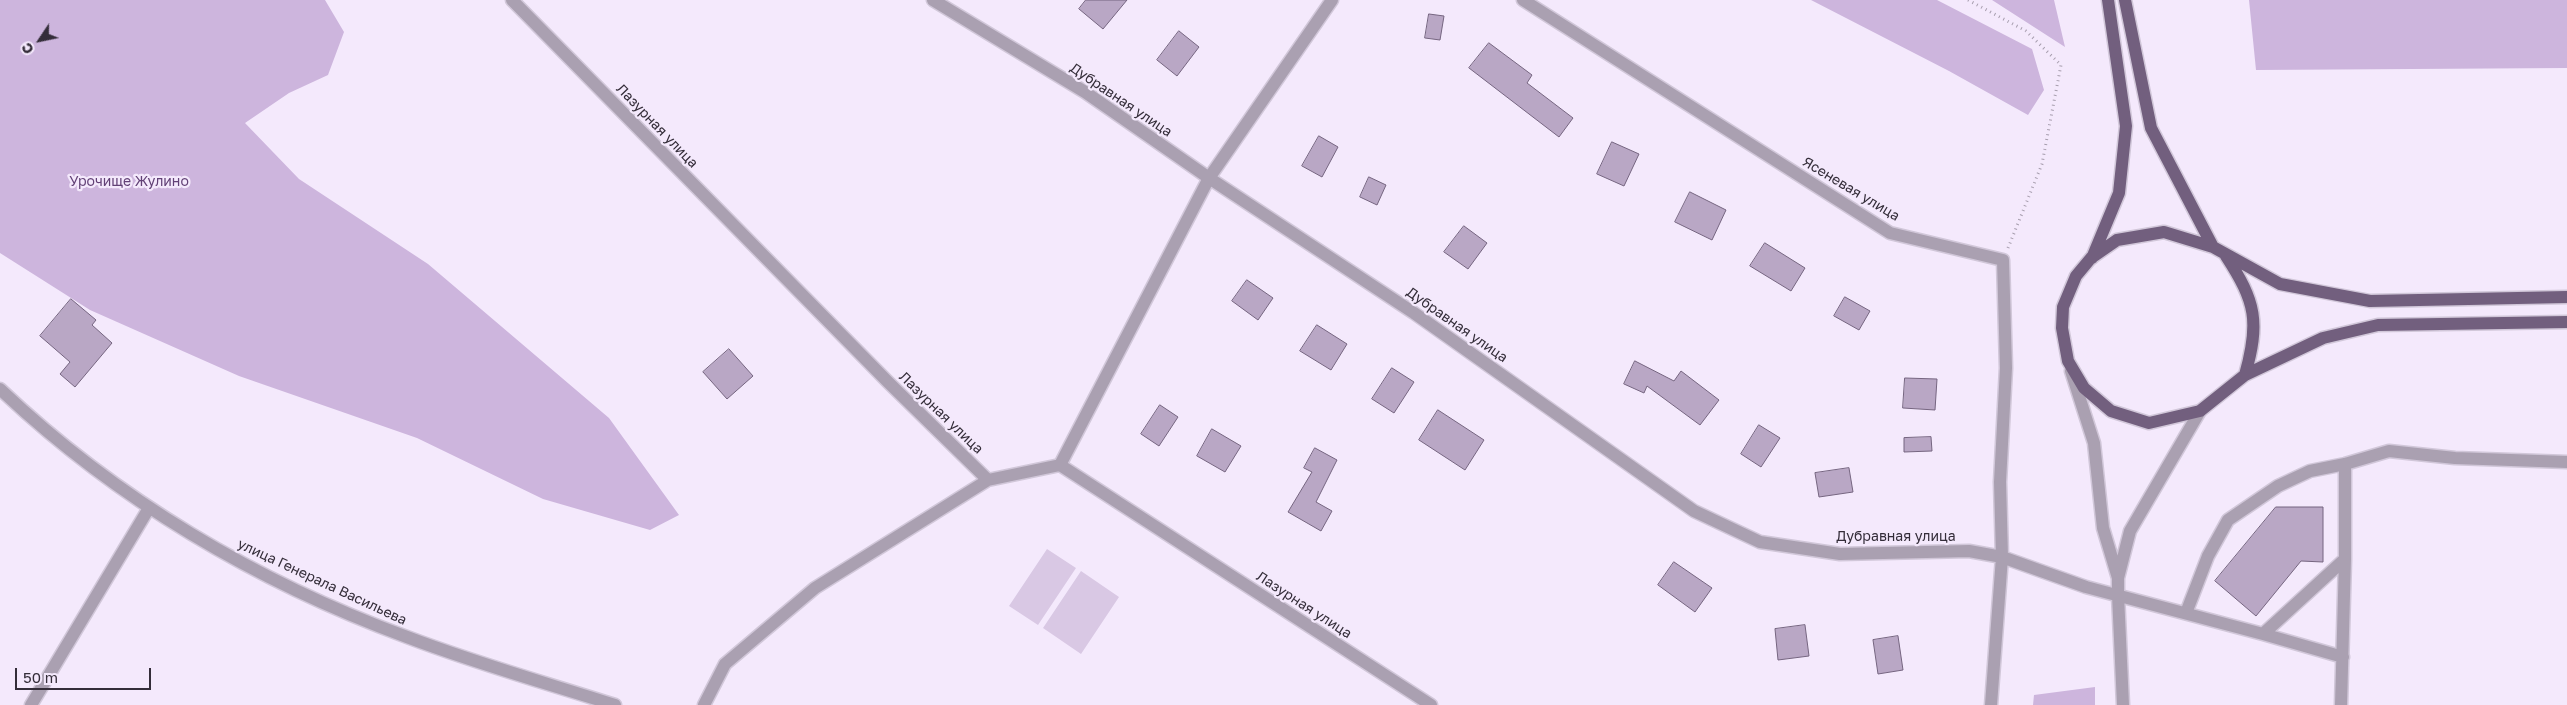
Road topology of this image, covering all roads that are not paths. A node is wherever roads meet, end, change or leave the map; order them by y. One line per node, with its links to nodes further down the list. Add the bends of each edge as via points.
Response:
1 (512, 0): 20 (street, Лазурная улица)
2 (933, 0): 7 (street, Дубравная улица, via 1085,92)
3 (1332, 0): 7 (street)
4 (1523, 0): 22 (street, Ясеневая улица, via 1890,233 2003,260 2006,368 2000,482)
5 (2108, 0): 10 (main road, via 2126,126 2119,193)
6 (2125, 0): 8 (main road, via 2151,128)
7 (1209, 178): 19 (street); 22 (street, Дубравная улица, via 1414,313 1694,511 1760,542 1840,554 1969,551)
8 (2212, 247): 9 (main road); 10 (main road, via 2164,232 2117,240)
9 (2224, 253): 11 (main road, via 2280,284 2370,301); 14 (main road, via 2239,276 2252,307 2254,342)
10 (2091, 258): 13 (main road, via 2076,276 2063,307 2062,328)
11 (2567, 297)
12 (2567, 322): 14 (main road, via 2378,325 2323,338)
13 (2068, 361): 16 (main road, via 2084,388 2111,411 2150,423); 24 (street, via 2094,442 2103,528)
14 (2244, 375): 16 (main road)
15 (0, 388): 21 (street, улица Генерала Васильева, via 51,435)
16 (2200, 411): 24 (street, via 2130,531)
17 (2567, 462): 18 (street, via 2455,458 2390,451)
18 (2345, 464): 23 (street); 26 (street, via 2310,471 2278,486 2228,520 2208,556)
19 (1060, 465): 20 (street); 32 (street, Лазурная улица)
20 (988, 480): 31 (street, via 815,588 725,664)
21 (149, 508): 29 (street); 30 (street, улица Генерала Васильева, via 234,558 315,598 406,637)
22 (2002, 556): 25 (street, Дубравная улица, via 2086,587); 33 (street)
23 (2345, 559): 27 (street); 28 (street)
24 (2118, 578): 25 (street)
25 (2118, 595): 26 (street, Дубравная улица); 34 (street)
26 (2186, 613): 27 (street, Дубравная улица)
27 (2263, 634): 28 (street, Дубравная улица)
28 (2343, 658): 35 (street)
29 (31, 705)
30 (615, 705)
31 (704, 705)
32 (1431, 705)
33 (1991, 705)
34 (2123, 705)
35 (2341, 705)

